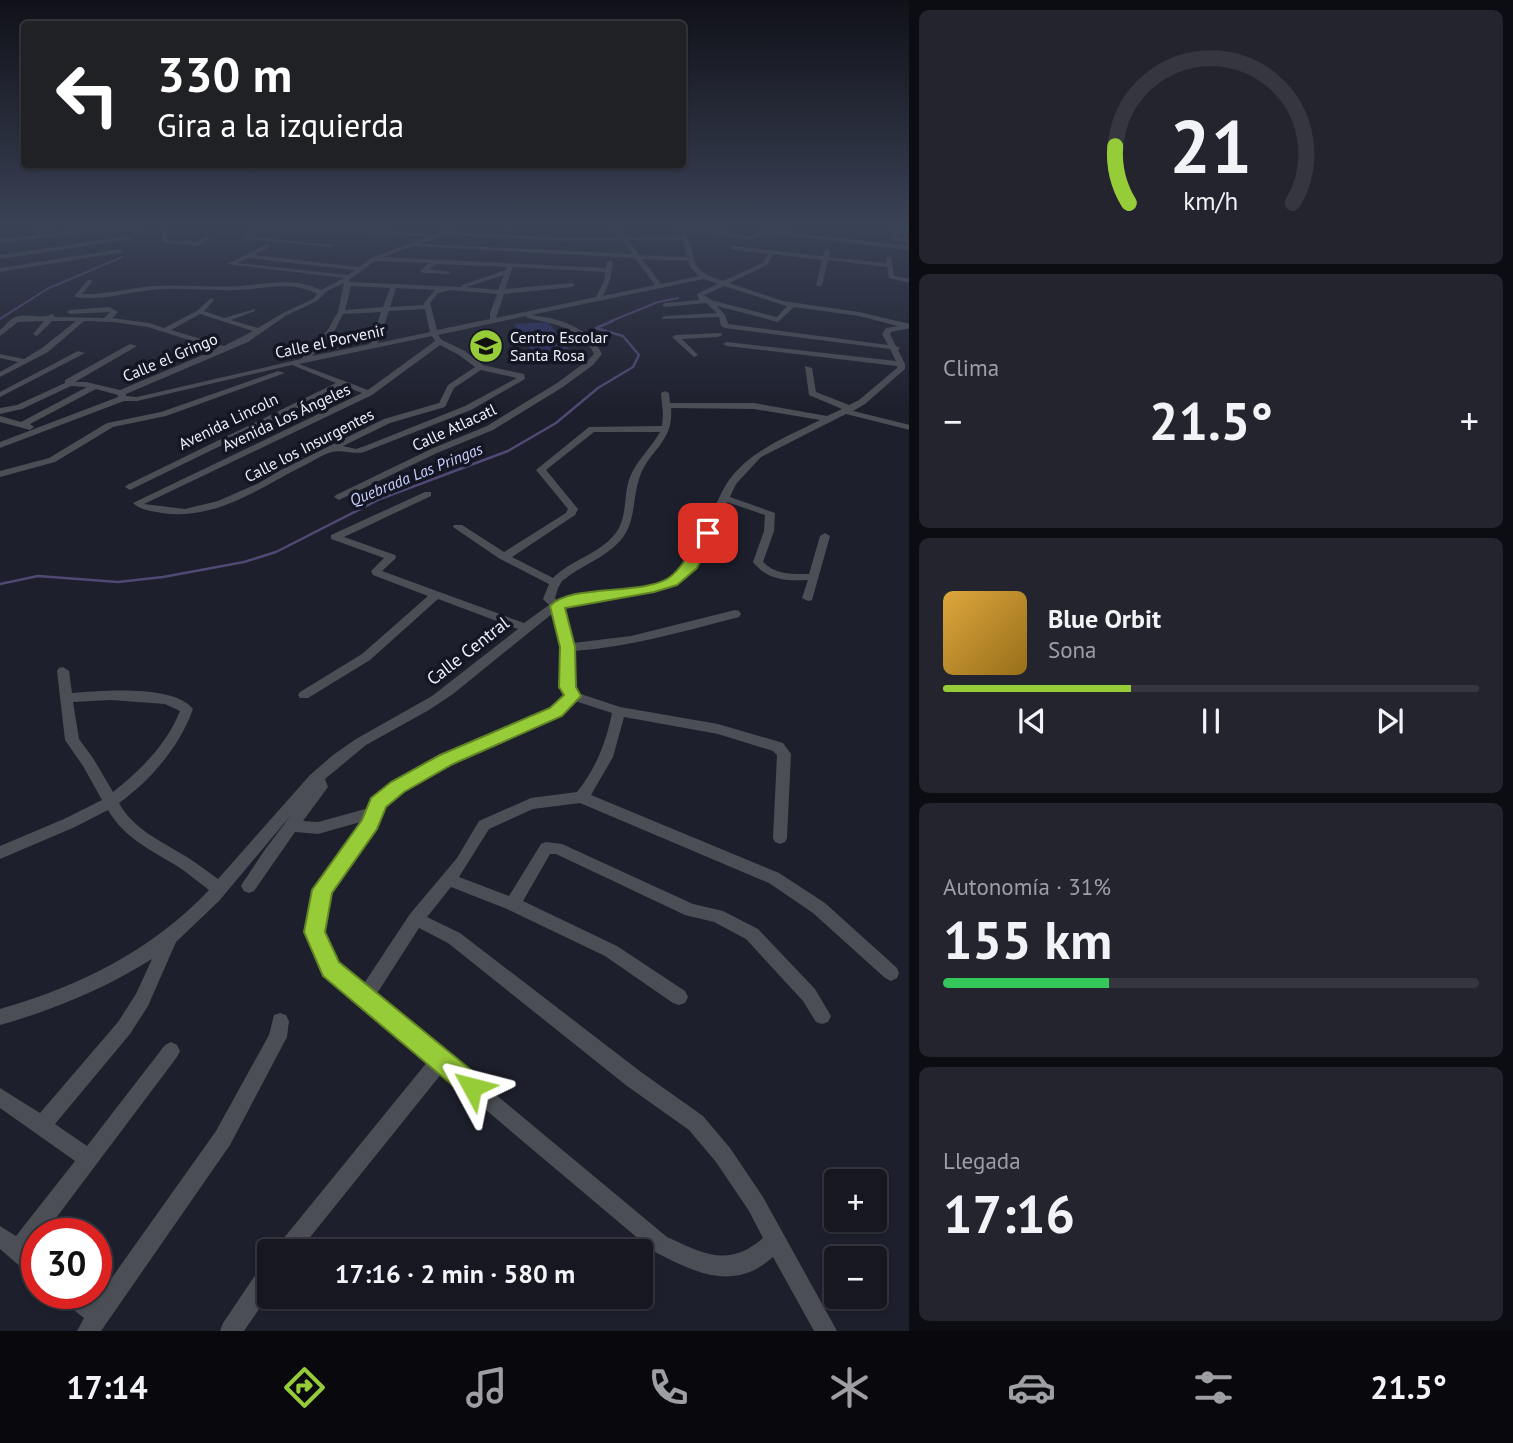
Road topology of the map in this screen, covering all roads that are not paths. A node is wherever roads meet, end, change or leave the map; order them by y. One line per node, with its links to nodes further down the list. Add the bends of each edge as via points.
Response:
1 (85, 287): 2 (street, via 77,296 154,288)
2 (246, 287)
3 (311, 287): 17 (street)
4 (333, 287): 17 (street, Calle el Gringo)
5 (346, 287): 28 (street)
6 (393, 287): 26 (street)
7 (433, 287): 15 (street)
8 (502, 287): 16 (street)
9 (519, 287): 16 (street)
10 (578, 287): 20 (street)
11 (601, 287): 20 (street)
12 (653, 287): 20 (street, Calle el Porvenir)
13 (720, 287): 18 (street)
14 (732, 287): 22 (street)
15 (450, 288): 16 (street); 24 (street, via 429,297)
16 (500, 292): 36 (street)
17 (321, 293): 40 (street, Calle el Gringo)
18 (699, 296): 21 (street); 23 (street, via 705,302)
19 (211, 299): 27 (street)
20 (594, 299): 30 (street, Calle el Porvenir)
21 (712, 302): 22 (street, via 777,320); 29 (street)
22 (792, 304): 38 (street)
23 (665, 305)
24 (427, 307): 26 (street); 44 (street)
25 (253, 310): 35 (street)
26 (387, 310): 28 (street); 47 (street)
27 (199, 312): 35 (street); 39 (street)
28 (341, 312): 54 (street)
29 (722, 315): 32 (street); 37 (street)
30 (515, 317): 36 (street, Calle el Porvenir); 83 (street, Calle Atlacatl, via 563,324 591,342 598,354 560,385 490,428)
31 (49, 318): 33 (street); 34 (street, via 67,312 115,312); 41 (street, via 18,319); 42 (street)
32 (666, 318)
33 (83, 319): 34 (street); 55 (street)
34 (105, 320): 39 (street)
35 (224, 320): 40 (street)
36 (495, 321): 44 (street, Calle el Porvenir)
37 (726, 326): 43 (street); 48 (street)
38 (908, 326): 48 (street, via 886,334)
39 (167, 330): 49 (street)
40 (260, 331): 49 (street, Calle el Gringo)
41 (0, 334)
42 (37, 334)
43 (718, 335): 45 (street); 51 (street, via 676,337)
44 (436, 338): 47 (street, Calle el Porvenir); 58 (street); 64 (street, Avenida Los Ángeles)
45 (727, 344): 53 (street); 56 (street)
46 (133, 346): 62 (street)
47 (373, 347): 54 (street, Calle el Porvenir)
48 (896, 348): 56 (street)
49 (225, 349): 67 (street, Calle el Gringo)
50 (81, 354): 66 (street)
51 (694, 355)
52 (0, 356): 55 (street)
53 (739, 357)
54 (305, 360): 57 (street); 67 (street, Calle el Porvenir)
55 (26, 361): 60 (street)
56 (901, 364): 69 (street, Calle Central, via 901,369 863,402)
57 (296, 365): 61 (street); 80 (street, via 180,409 110,425 52,460)
58 (480, 366): 79 (street, Calle los Insurgentes, via 450,387 442,405 387,421); 79 (street, via 521,376 468,408 368,449 353,453)
59 (808, 368): 69 (street, via 812,393)
60 (0, 375)
61 (340, 384): 64 (street); 81 (street, Avenida Lincoln)
62 (62, 385): 63 (street); 70 (street, via 19,407)
63 (95, 386): 67 (street); 73 (street)
64 (369, 393): 85 (street, Avenida Los Ángeles)
65 (665, 393): 68 (street)
66 (0, 395)
67 (124, 397): 77 (street, Calle el Porvenir)
68 (667, 405): 72 (street, via 754,406); 76 (street)
69 (847, 410): 72 (street, Calle Central); 75 (street)
70 (0, 411)
71 (0, 419): 73 (street)
72 (827, 419): 84 (street, Calle Central, via 758,455)
73 (18, 423): 74 (street); 77 (street)
74 (0, 428)
75 (909, 428)
76 (666, 429): 88 (street, via 588,431 541,470 573,509 570,516); 90 (street, via 636,473 629,515 618,538)
77 (37, 430): 78 (street, Calle el Porvenir)
78 (0, 445)
79 (333, 449): 85 (street, Calle los Insurgentes, via 271,481 187,512)
80 (0, 474)
81 (130, 487)
82 (428, 494): 91 (street, via 335,537 391,557 377,573)
83 (339, 497)
84 (724, 499): 89 (street, via 770,513 758,562 762,568 777,576); 93 (street, Calle Central, via 683,575 654,588 596,595)
85 (139, 504)
86 (458, 527): 88 (street)
87 (825, 536): 89 (street)
88 (504, 557): 90 (street)
89 (814, 577): 92 (street)
90 (553, 582): 93 (street, via 549,599)
91 (436, 595): 95 (street); 98 (street, via 366,657)
92 (808, 598)
93 (557, 606): 95 (street, Calle Central); 96 (street)
94 (734, 614): 96 (street, via 634,638)
95 (527, 628): 102 (street, Calle Central, via 438,698 363,741)
96 (568, 647): 99 (street, via 568,687)
97 (63, 671): 100 (street)
98 (304, 695)
99 (573, 696): 101 (street); 105 (street, via 556,712 447,759 398,787)
100 (66, 698): 104 (street, via 72,740); 104 (street, via 119,695 170,700 187,709 169,746)
101 (620, 711): 103 (street, via 611,750); 107 (street, via 718,729 778,747 784,754)
102 (316, 779): 106 (street, via 321,787); 111 (street, Calle Central)
103 (581, 797): 109 (street, via 531,804 484,825); 115 (street, via 774,878 819,908)
104 (109, 803): 108 (street); 111 (street, via 139,837)
105 (374, 812): 106 (street, via 318,828); 116 (street, via 322,890 314,932 331,969)
106 (292, 826): 110 (street)
107 (780, 838)
108 (0, 853)
109 (448, 879): 112 (street); 113 (street)
110 (249, 886)
111 (218, 888): 114 (street, Calle Central)
112 (513, 904): 117 (street, via 611,951); 118 (street, via 546,848 557,848 752,934 809,995)
113 (416, 919): 116 (street); 128 (street, via 454,938 696,1123 723,1154)
114 (171, 934): 119 (street, Calle Central, via 89,985 48,1004); 124 (street, via 153,978 124,1028)
115 (891, 973)
116 (365, 997): 122 (street)
117 (679, 997)
118 (822, 1016)
119 (0, 1017)
120 (280, 1021): 132 (street, via 278,1037 223,1138)
121 (171, 1051): 125 (street)
122 (440, 1061): 127 (street); 128 (street, via 660,1244 694,1261 729,1269 759,1258)
123 (0, 1097): 124 (street)
124 (42, 1125): 125 (street)
125 (89, 1158): 129 (street)
126 (0, 1236): 129 (street)
127 (296, 1239)
128 (776, 1240): 134 (street)
129 (19, 1251)
130 (257, 1292): 133 (street)
131 (82, 1309): 132 (street)
132 (93, 1324)
133 (231, 1331)
134 (826, 1331)

